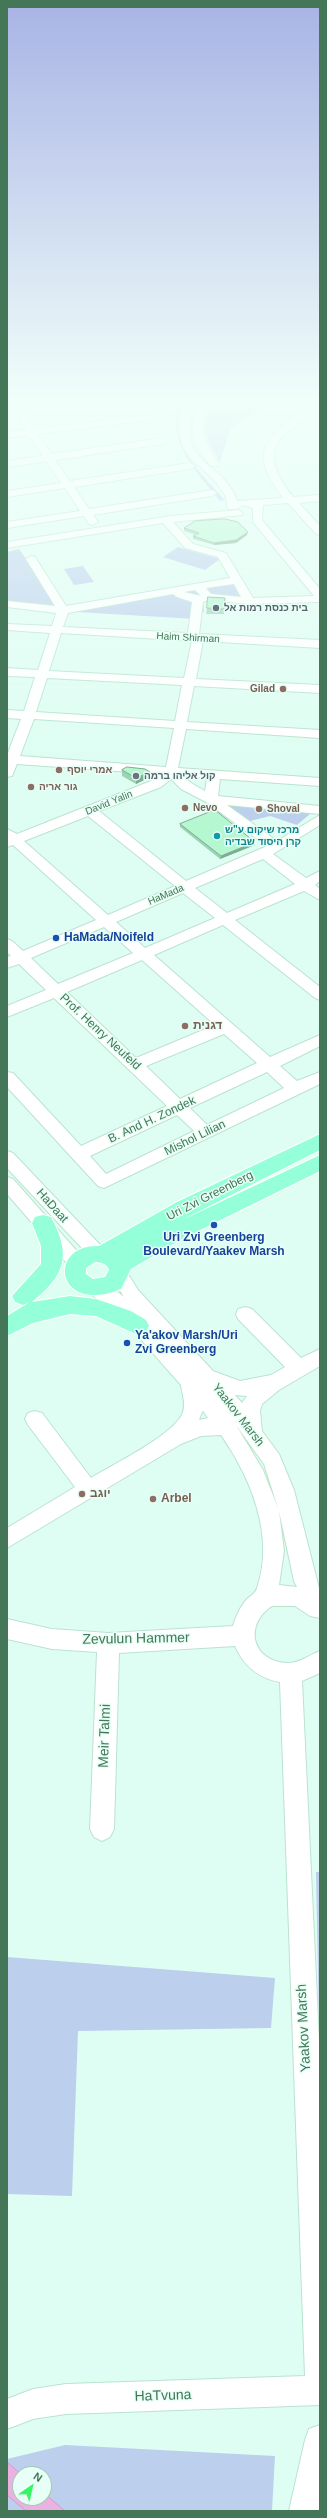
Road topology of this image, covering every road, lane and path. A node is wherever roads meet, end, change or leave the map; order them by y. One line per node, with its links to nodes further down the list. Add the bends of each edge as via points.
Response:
1 (24, 523): 8 (street)
2 (94, 523): 9 (street)
3 (149, 523): 9 (street)
4 (168, 523): 16 (street, via 189,546 222,555)
5 (252, 523): 11 (street)
6 (259, 523): 11 (street)
7 (311, 523): 10 (street)
8 (7, 525)
9 (99, 530): 13 (street)
10 (320, 532)
11 (274, 540): 15 (street)
12 (7, 545): 13 (street)
13 (26, 551): 24 (street)
14 (314, 572): 15 (street)
15 (303, 574): 19 (street)
16 (235, 581): 17 (street); 22 (street)
17 (198, 586): 18 (street); 20 (street)
18 (176, 590): 20 (street, via 181,595); 24 (street)
19 (320, 596)
20 (203, 599): 22 (street); 27 (street)
21 (320, 599): 22 (street)
22 (249, 601)
23 (7, 604): 24 (street)
24 (63, 612): 26 (street)
25 (7, 628): 26 (street, Haim Shirman)
26 (56, 630): 27 (street, Haim Shirman); 30 (street)
27 (195, 638): 28 (street, Haim Shirman); 31 (street)
28 (320, 644)
29 (7, 672): 30 (street)
30 (43, 674): 31 (street); 34 (street)
31 (189, 682): 32 (street); 35 (street)
32 (320, 689)
33 (7, 714): 34 (street)
34 (29, 715): 35 (street); 37 (street)
35 (181, 725): 36 (street); 39 (street)
36 (316, 733)
37 (9, 759): 38 (street); 40 (street)
38 (113, 766): 39 (street); 43 (street, via 111,772)
39 (171, 772): 41 (street); 43 (street, David Yalin, via 156,784); 44 (street, via 186,786)
40 (7, 773)
41 (214, 774): 42 (street); 44 (street)
42 (320, 782)
43 (129, 785): 45 (street, David Yalin)
44 (211, 799): 46 (street); 49 (street)
45 (90, 810): 48 (street, David Yalin); 52 (street)
46 (320, 810)
47 (320, 819): 49 (street, HaMada)
48 (9, 839): 55 (street)
49 (270, 850): 51 (street); 52 (street, HaMada)
50 (320, 875): 51 (street)
51 (305, 885): 53 (street); 54 (street)
52 (186, 887): 54 (street); 55 (street, HaMada)
53 (320, 896)
54 (225, 919): 57 (street); 60 (street)
55 (106, 921): 57 (street); 58 (street, HaMada)
56 (7, 944): 58 (street, Prof. Henry Neufeld)
57 (143, 954): 59 (street); 62 (street)
58 (14, 960): 59 (street, Prof. Henry Neufeld)
59 (56, 991): 61 (street); 64 (street, Prof. Henry Neufeld)
60 (318, 994)
61 (7, 1012)
62 (230, 1031): 64 (street); 65 (street)
63 (320, 1040): 65 (street, B. And H. Zondek)
64 (134, 1065): 69 (street, Prof. Henry Neufeld)
65 (268, 1065): 68 (street); 69 (street, B. And H. Zondek)
66 (7, 1077): 72 (street)
67 (320, 1077): 68 (street, Mishol Lilian)
68 (296, 1089): 70 (street, Mishol Lilian)
69 (178, 1107): 70 (street, Prof. Henry Neufeld); 72 (street, B. And H. Zondek)
70 (206, 1133): 72 (street, Mishol Lilian, via 104,1182)
71 (320, 1141): 77 (main road, Uri Zvi Greenberg, via 185,1208)
72 (79, 1154)
73 (7, 1157): 77 (street, HaDaat, via 74,1231)
74 (320, 1162): 77 (main road, Uri Zvi Greenberg)
75 (7, 1183): 76 (street, HaDaat)
76 (43, 1223): 78 (street, HaDaat); 80 (main road, via 52,1242 54,1260 46,1277)
77 (109, 1262): 78 (main road, via 86,1256); 79 (main road, via 108,1286); 86 (street, Yaakov Marsh)
78 (76, 1264): 79 (main road, via 75,1276 78,1281); 80 (main road)
79 (92, 1288): 80 (main road, via 68,1290); 82 (street, Yaakov Marsh, via 112,1298)
80 (19, 1305): 82 (main road, via 79,1305 99,1308); 83 (main road)
81 (245, 1314): 85 (street)
82 (138, 1326): 86 (street, Yaakov Marsh)
83 (7, 1327)
84 (320, 1357): 85 (street)
85 (299, 1369): 87 (street)
86 (197, 1379): 87 (street, via 240,1389); 89 (street, Yaakov Marsh); 90 (street, Yaakov Marsh); 91 (street, via 193,1415)
87 (279, 1381): 90 (street, via 260,1394 251,1406)
88 (35, 1419): 92 (street)
89 (228, 1430): 91 (street, via 216,1426 202,1427); 94 (street, Yaakov Marsh, via 258,1478 269,1507 274,1565 270,1586)
90 (253, 1430): 95 (street, Yaakov Marsh, via 272,1460 284,1490 305,1581)
91 (174, 1438): 92 (street)
92 (88, 1489): 93 (street)
93 (7, 1539)
94 (263, 1600): 95 (street, via 276,1595 289,1595 302,1598); 97 (street, via 247,1615)
95 (317, 1608)
96 (7, 1629): 98 (street, Zevulun Hammer, via 52,1639)
97 (243, 1636): 98 (street, Zevulun Hammer); 100 (street, via 246,1648 264,1668 277,1673)
98 (108, 1643): 101 (street, Meir Talmi)
99 (320, 1661): 100 (street, via 303,1672)
100 (291, 1674): 102 (street, Yaakov Marsh)
101 (102, 1828)
102 (320, 2382)
103 (320, 2390): 104 (street, HaTvuna, via 66,2399 33,2404)
104 (7, 2414)
105 (320, 2440): 106 (street)
106 (304, 2511)

